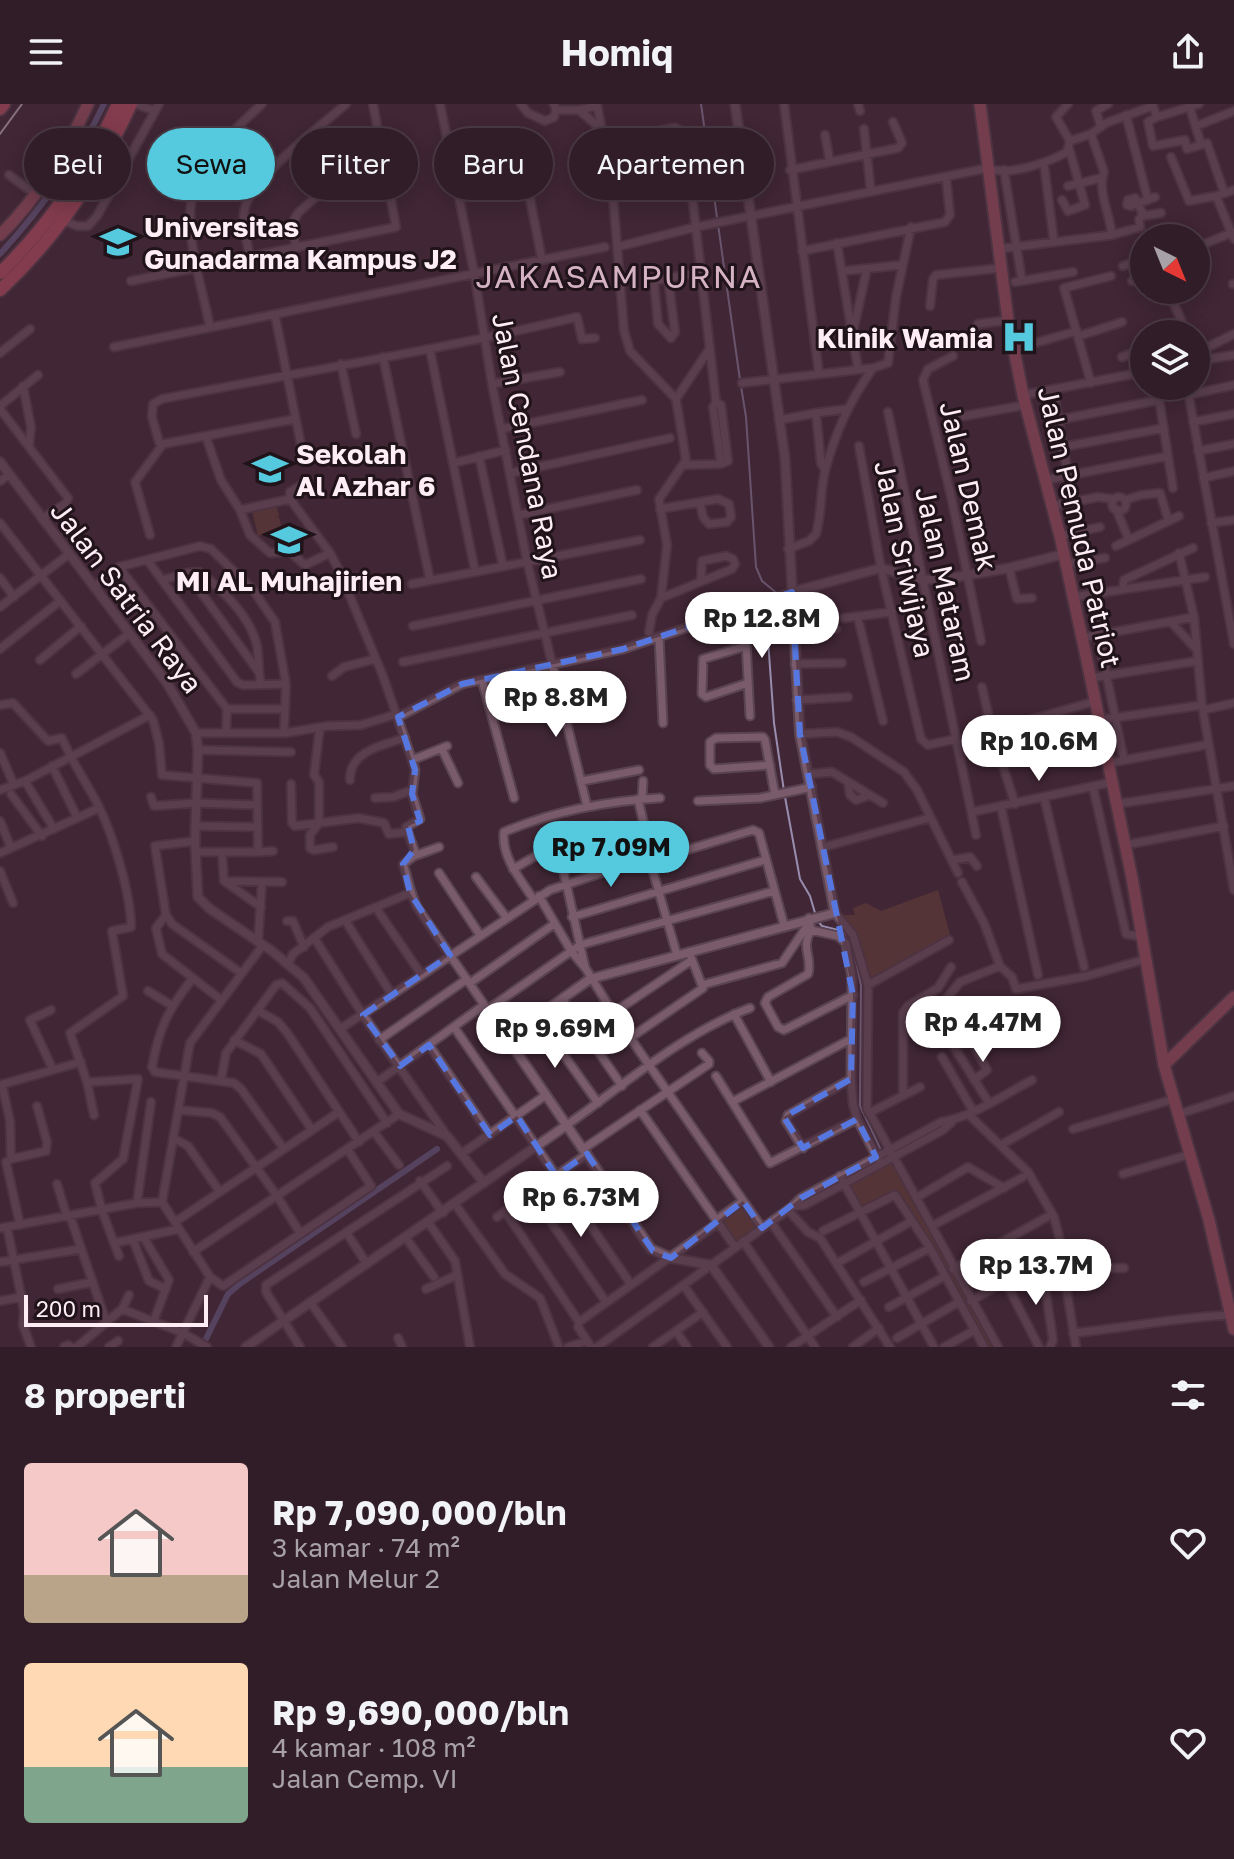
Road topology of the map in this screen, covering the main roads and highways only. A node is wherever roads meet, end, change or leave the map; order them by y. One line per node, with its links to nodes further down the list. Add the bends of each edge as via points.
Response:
1 (4, 104): 6 (highway)
2 (88, 104): 7 (main road, via 63,153)
3 (118, 104): 8 (highway, via 73,185)
4 (134, 104): 9 (highway, via 80,197); 9 (main road, via 97,175 65,221)
5 (980, 104): 11 (main road, Jalan Pemuda Patriot, via 1008,320 1113,782)
6 (0, 109)
7 (0, 235)
8 (0, 273)
9 (0, 291)
10 (1234, 997): 11 (main road)
11 (1164, 1065): 12 (main road, Jalan Pemuda Patriot)
12 (1233, 1322)

